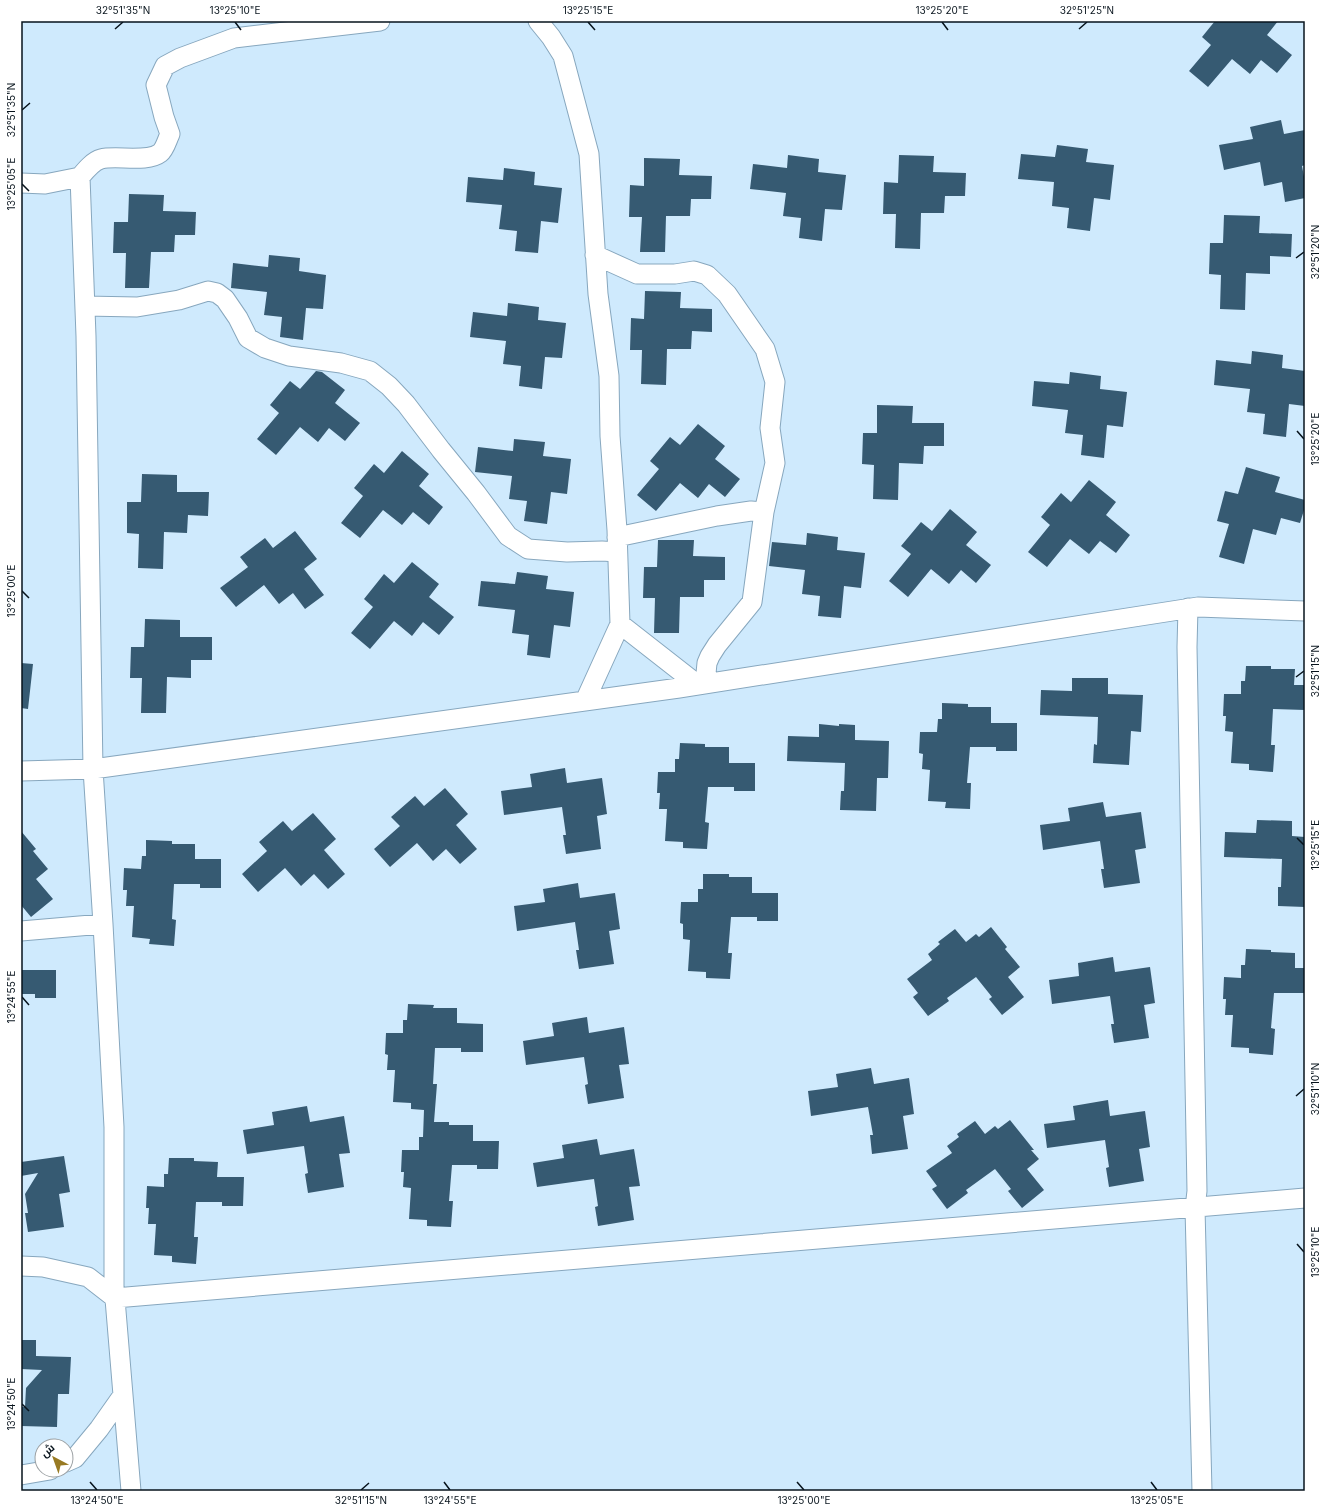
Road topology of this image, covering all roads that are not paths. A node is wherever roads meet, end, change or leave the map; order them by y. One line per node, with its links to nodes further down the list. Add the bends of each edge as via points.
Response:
1 (380, 21): 3 (street, via 234,38 180,58 165,66 156,85 170,134 159,154 146,158 100,159)
2 (538, 21): 5 (street, via 563,56 589,154)
3 (80, 177): 4 (street, via 45,184); 6 (street)
4 (21, 183)
5 (595, 255): 7 (street, via 637,274 694,271 707,275 727,294 765,349 775,382 770,428 775,463); 8 (street, via 609,376)
6 (85, 306): 8 (street, via 137,307 208,292 217,293 225,299 248,338 265,348 289,356 340,363 370,371 389,386 406,404 508,536 528,549 602,551); 14 (street)
7 (764, 512): 8 (street, via 751,511 717,516); 12 (street, via 752,602 710,656)
8 (617, 545): 11 (street)
9 (1188, 608): 10 (street); 12 (street); 19 (street)
10 (1305, 612)
11 (620, 624): 12 (street); 13 (street)
12 (702, 684): 13 (street)
13 (585, 701): 14 (street)
14 (93, 769): 15 (street); 16 (street)
15 (21, 771)
16 (103, 924): 17 (street); 21 (street, via 114,1127)
17 (21, 931)
18 (1305, 1198): 19 (street)
19 (1196, 1208): 21 (street); 27 (street)
20 (21, 1266): 21 (street, via 43,1267 88,1277)
21 (115, 1298): 22 (street)
22 (123, 1395): 23 (street); 26 (street)
23 (74, 1458)
24 (34, 1473): 25 (street)
25 (21, 1475)
26 (130, 1491)
27 (1202, 1491)

